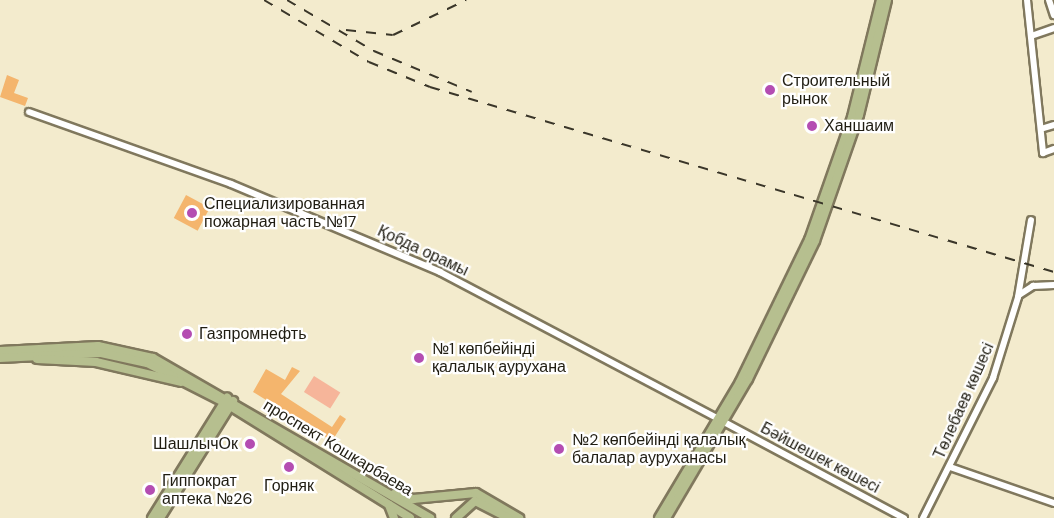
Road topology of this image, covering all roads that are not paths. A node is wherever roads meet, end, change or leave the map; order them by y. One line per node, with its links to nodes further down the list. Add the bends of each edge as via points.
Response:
1 (880, 0): 18 (main road, via 828,192 790,283)
2 (887, 0): 18 (main road, via 834,193 794,288)
3 (1027, 0): 7 (street)
4 (1049, 0): 5 (street)
5 (1054, 15)
6 (1054, 28): 7 (street)
7 (1034, 35): 10 (street)
8 (29, 112): 18 (street, Қобда орамы, via 231,184 440,272)
9 (1054, 125): 10 (street)
10 (1044, 128): 11 (street, via 1043,153)
11 (1054, 149)
12 (1031, 220): 14 (street, Төлебаев көшесі)
13 (1054, 285): 14 (street, via 1033,286)
14 (1018, 297): 19 (street, Төлебаев көшесі, via 993,378)
15 (0, 351): 17 (main road, via 121,349 153,358)
16 (0, 358): 17 (main road, via 121,356)
17 (229, 401): 20 (main road, проспект Кошкарбаева); 22 (main road); 23 (main road); 24 (main road)
18 (722, 420): 31 (main road); 32 (main road); 33 (street, Бәйшешек көшесі)
19 (950, 467): 21 (street); 34 (street, Төлебаев көшесі)
20 (385, 491): 27 (main road, проспект Кошкарбаева); 30 (main road, via 413,499 476,493)
21 (1054, 503)
22 (389, 505): 25 (main road); 26 (main road)
23 (152, 518)
24 (160, 518)
25 (394, 518)
26 (410, 518)
27 (430, 518)
28 (456, 518): 29 (main road, via 475,501)
29 (508, 518)
30 (519, 518)
31 (659, 518)
32 (666, 518)
33 (904, 518)
34 (923, 518)

